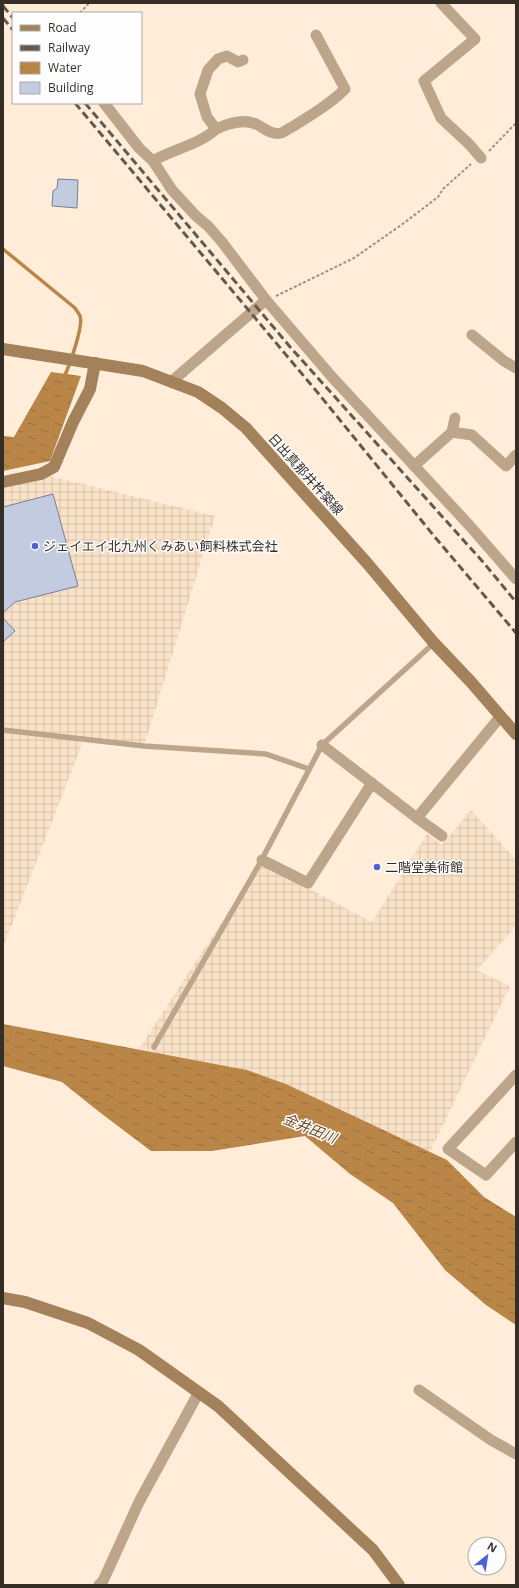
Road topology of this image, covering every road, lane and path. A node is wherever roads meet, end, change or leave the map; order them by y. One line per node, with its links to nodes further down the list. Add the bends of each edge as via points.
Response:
1 (89, 3): 3 (path)
2 (441, 3): 9 (street, via 475,39 424,81 441,118)
3 (81, 12)
4 (316, 35): 8 (street, via 345,89 281,133 268,132 256,124 241,122 229,123)
5 (243, 60): 8 (street, via 238,62 227,56 218,59 208,70 200,94 207,117)
6 (105, 104): 10 (street, via 139,148)
7 (516, 123): 9 (path)
8 (216, 129): 10 (street, via 209,136)
9 (481, 158): 11 (path, via 438,196 354,258)
10 (153, 161): 11 (street, via 172,190 222,242)
11 (266, 300): 16 (street); 20 (street)
12 (472, 335): 15 (street)
13 (3, 349): 14 (main road, 日出真那井杵築線)
14 (96, 362): 16 (main road, 日出真那井杵築線, via 143,371); 21 (main road, via 90,389 54,467 41,474)
15 (516, 368)
16 (172, 382): 23 (main road, 日出真那井杵築線, via 198,392 246,428 367,563)
17 (455, 418): 18 (street)
18 (452, 432): 19 (street, via 477,438 506,466); 20 (street)
19 (516, 455)
20 (414, 466): 22 (street)
21 (3, 482)
22 (516, 579)
23 (434, 643): 24 (main road, 日出真那井杵築線); 27 (lane)
24 (500, 717): 26 (main road, 日出真那井杵築線); 30 (street)
25 (3, 730): 28 (lane, via 144,746 266,754)
26 (516, 734)
27 (322, 745): 28 (lane); 29 (street)
28 (309, 769): 32 (lane)
29 (372, 783): 30 (street); 32 (street, via 308,883)
30 (417, 818): 31 (street)
31 (442, 836)
32 (262, 860): 33 (lane)
33 (154, 1047)
34 (516, 1075): 35 (street, via 448,1148 486,1175)
35 (516, 1142)
36 (3, 1298): 38 (main road, via 25,1302 88,1323 139,1350)
37 (419, 1390): 39 (street, via 491,1440)
38 (198, 1392): 40 (main road, via 218,1406 374,1550); 41 (street, via 139,1502)
39 (516, 1454)
40 (393, 1583)
41 (99, 1585)

